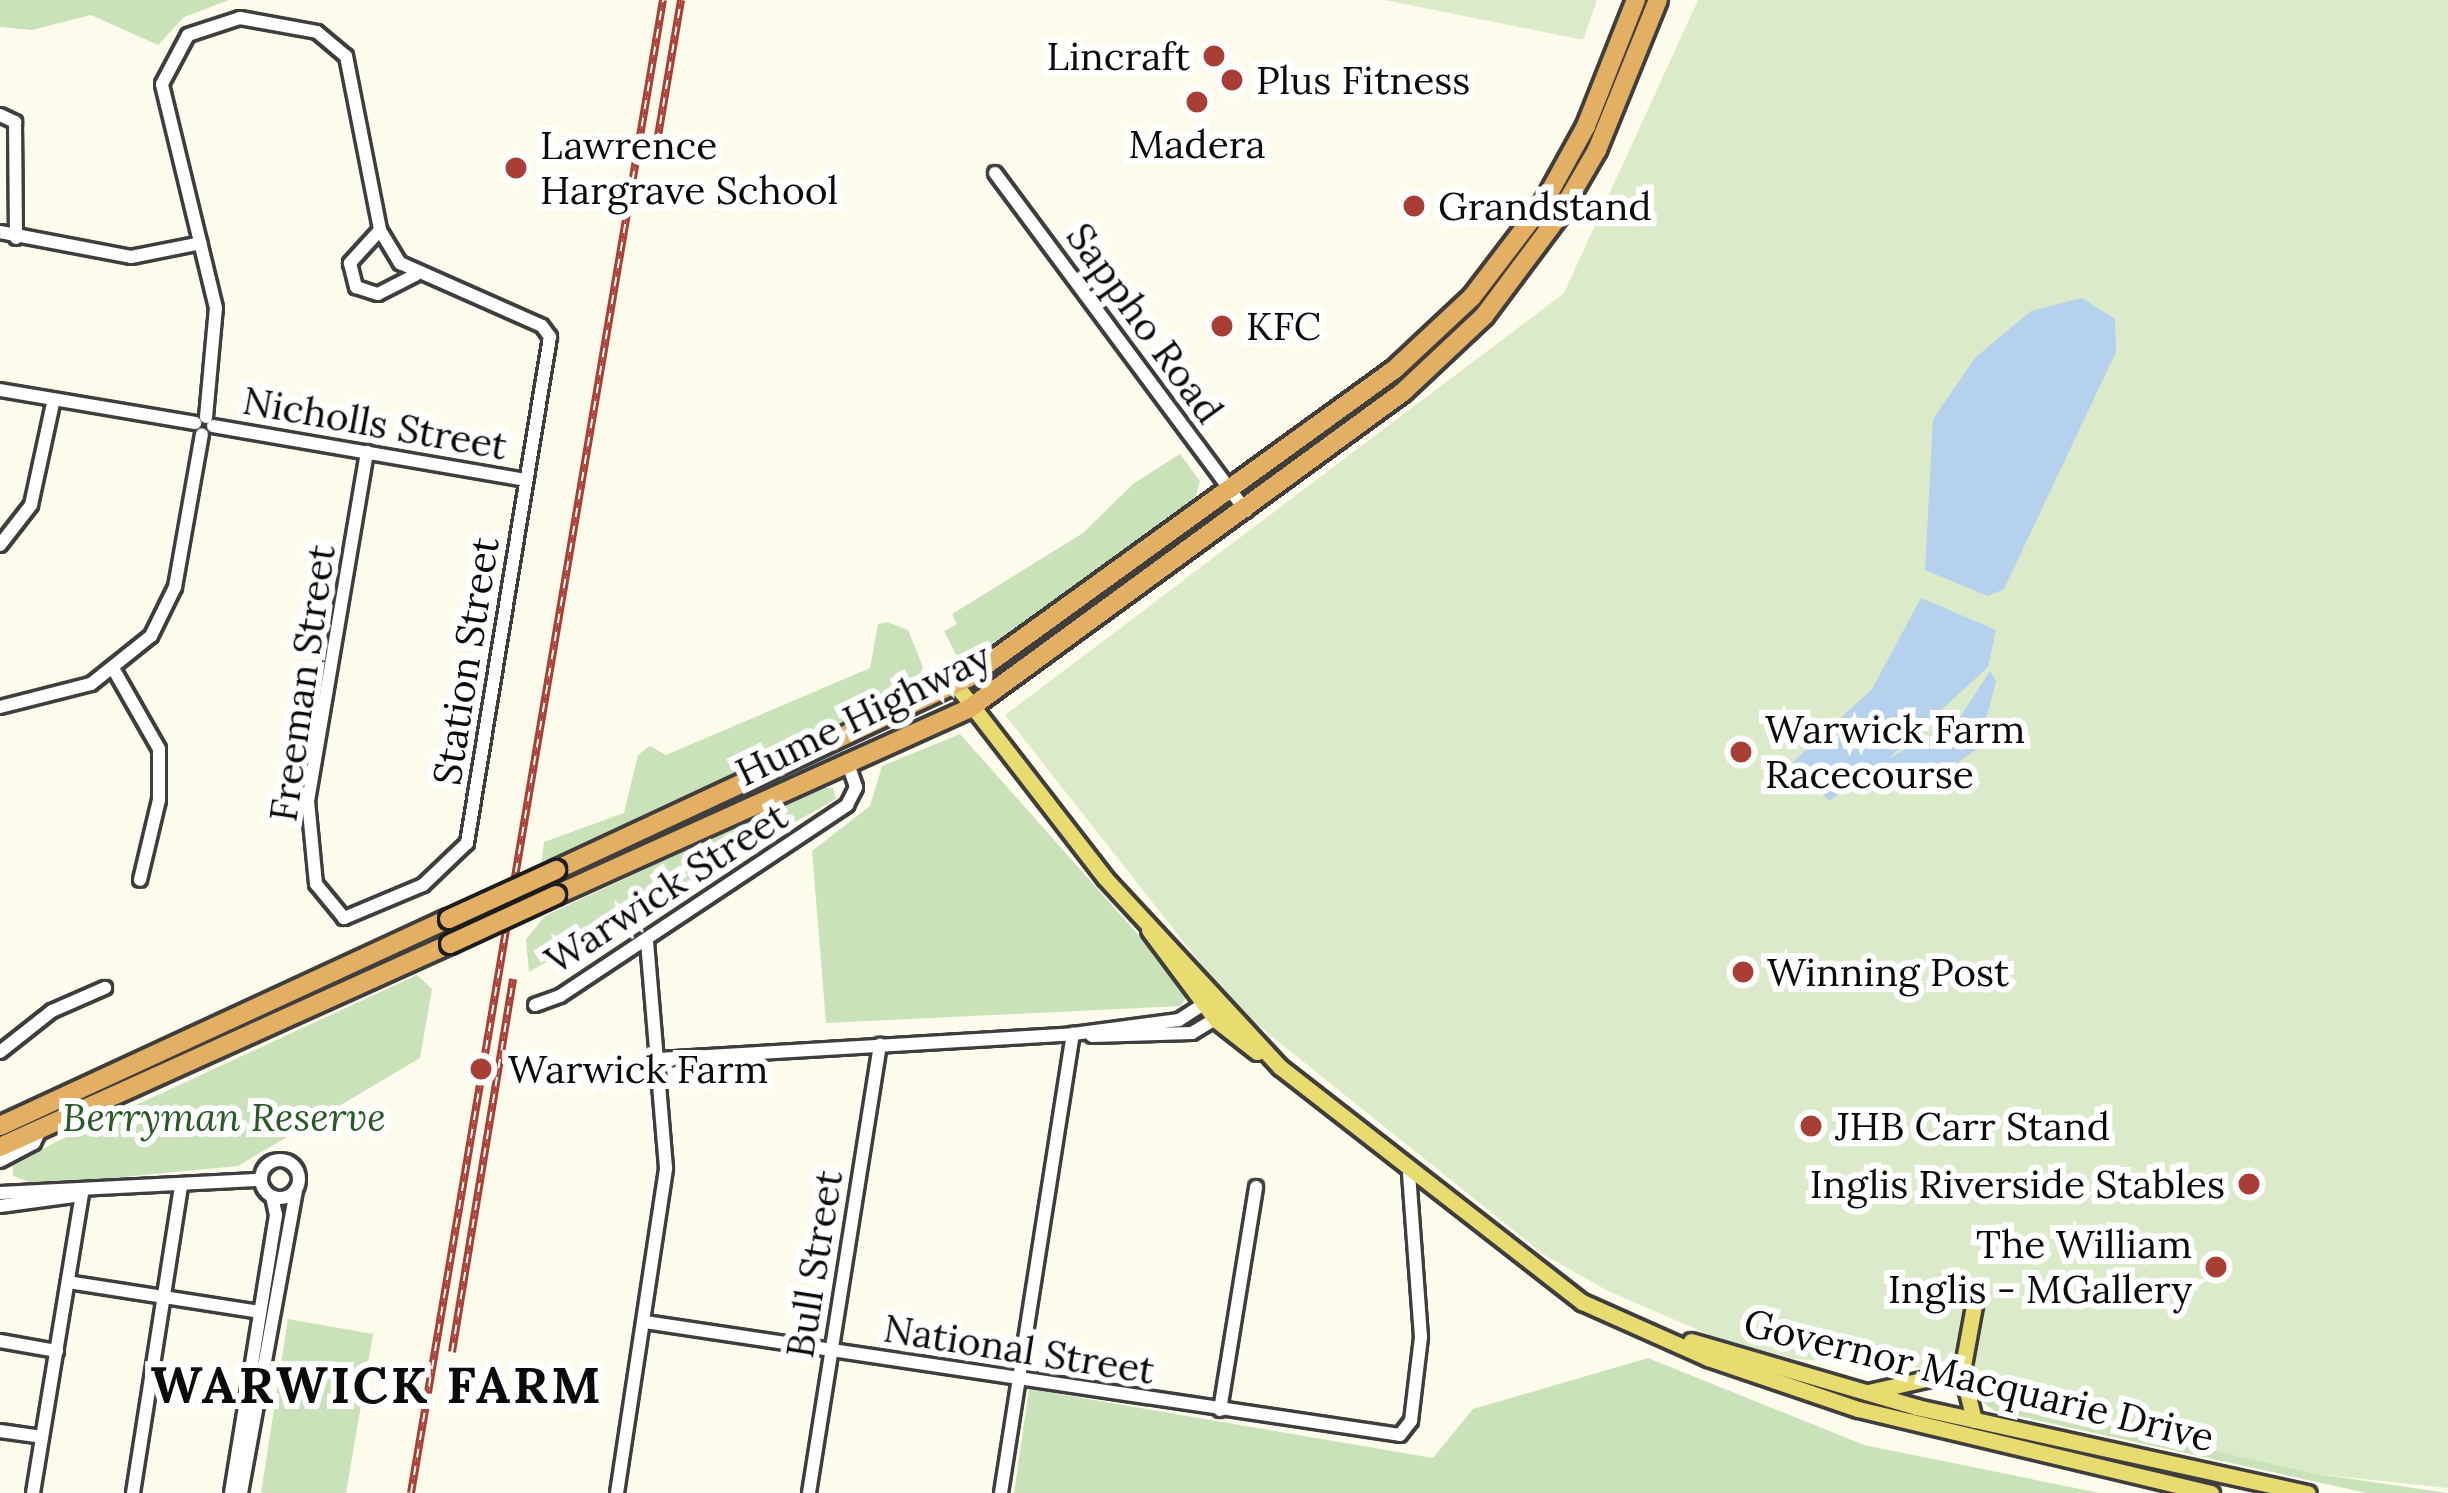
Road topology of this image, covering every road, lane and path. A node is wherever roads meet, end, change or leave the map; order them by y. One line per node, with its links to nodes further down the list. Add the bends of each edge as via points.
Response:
1 (1658, 0): 2 (highway, Hume Highway)
2 (1639, 13): 15 (highway, Hume Highway, via 1570,159 1498,267 1395,369); 16 (highway, Hume Highway, via 1597,150 1558,218 1484,316 1389,404)
3 (0, 115): 7 (street, via 15,122)
4 (995, 173): 15 (street, Sappho Road)
5 (380, 230): 8 (street, via 346,56 317,32 230,18 182,40 162,83); 9 (street); 9 (street, via 350,263 356,287 378,294)
6 (0, 232): 7 (street)
7 (16, 238): 8 (street, via 131,257)
8 (201, 243): 12 (street, via 217,321)
9 (415, 275): 14 (street, Station Street, via 542,326 550,337)
10 (0, 390): 11 (street, Nicholls Street)
11 (54, 399): 12 (street, Nicholls Street); 17 (street, via 32,505)
12 (204, 425): 13 (street, Nicholls Street); 18 (street, via 172,596 151,636)
13 (367, 452): 14 (street, Nicholls Street); 24 (street, Freeman Street, via 308,801 316,884)
14 (526, 480): 24 (street, Station Street, via 466,843 423,885)
15 (1233, 493): 16 (street, Sappho Road); 19 (highway, Hume Highway)
16 (1246, 511): 21 (highway, Hume Highway)
17 (0, 545)
18 (114, 670): 20 (street, via 78,690); 23 (street, via 155,735 160,762)
19 (956, 685): 21 (main road, Governor Macquarie Drive); 34 (highway, Hume Highway, bridge)
20 (0, 706)
21 (970, 707): 22 (highway, Hume Highway); 27 (main road, Governor Macquarie Drive)
22 (847, 761): 25 (street, Warwick Street, via 856,788 847,805); 35 (highway, Hume Highway, bridge)
23 (140, 880)
24 (338, 916)
25 (646, 940): 28 (street, Warwick Street); 33 (street)
26 (104, 988): 32 (street, via 52,1011)
27 (1208, 1001): 29 (main road, Governor Macquarie Drive); 30 (street, via 1162,1024)
28 (536, 1005)
29 (1221, 1016): 30 (street, via 1168,1035); 38 (main road, Governor Macquarie Drive)
30 (1073, 1034): 31 (street); 59 (street)
31 (880, 1046): 33 (street); 56 (street, Bull Street)
32 (0, 1052)
33 (658, 1059): 54 (street, via 666,1168)
34 (0, 1126)
35 (40, 1129): 36 (highway, Hume Highway); 37 (street, via 34,1143)
36 (0, 1147)
37 (0, 1161)
38 (1409, 1174): 50 (main road, Governor Macquarie Drive); 61 (street, National Street, via 1422,1307 1411,1421 1400,1436)
39 (0, 1179): 45 (street, via 10,1190)
40 (261, 1180): 42 (street); 43 (street, via 268,1164 286,1161 298,1174); 47 (street)
41 (1256, 1187): 61 (street)
42 (181, 1188): 46 (street); 51 (street)
43 (296, 1190): 47 (street); 68 (street)
44 (0, 1193): 45 (street)
45 (41, 1193): 46 (street)
46 (82, 1195): 48 (street); 49 (street)
47 (272, 1196): 53 (street)
48 (0, 1206)
49 (68, 1282): 51 (street); 57 (street)
50 (1572, 1292): 60 (main road, Governor Macquarie Drive, via 1687,1340); 72 (main road, Governor Macquarie Drive, via 1640,1330 1788,1387 1951,1435)
51 (164, 1297): 53 (street); 66 (street)
52 (1976, 1300): 62 (main road, via 1963,1371)
53 (260, 1312): 67 (street)
54 (645, 1322): 56 (street, National Street); 69 (street)
55 (0, 1341): 57 (street)
56 (831, 1350): 59 (street, National Street); 70 (street, Bull Street)
57 (57, 1351): 64 (street)
58 (1940, 1376): 60 (main road)
59 (1019, 1379): 61 (street, National Street); 71 (street)
60 (1865, 1393): 62 (main road, Governor Macquarie Drive)
61 (1220, 1410)
62 (1974, 1420): 73 (main road, Governor Macquarie Drive)
63 (0, 1431): 64 (street)
64 (43, 1437): 65 (street)
65 (33, 1493)
66 (133, 1493)
67 (231, 1493)
68 (241, 1493)
69 (617, 1493)
70 (809, 1493)
71 (1000, 1493)
72 (2211, 1493)
73 (2308, 1493)

